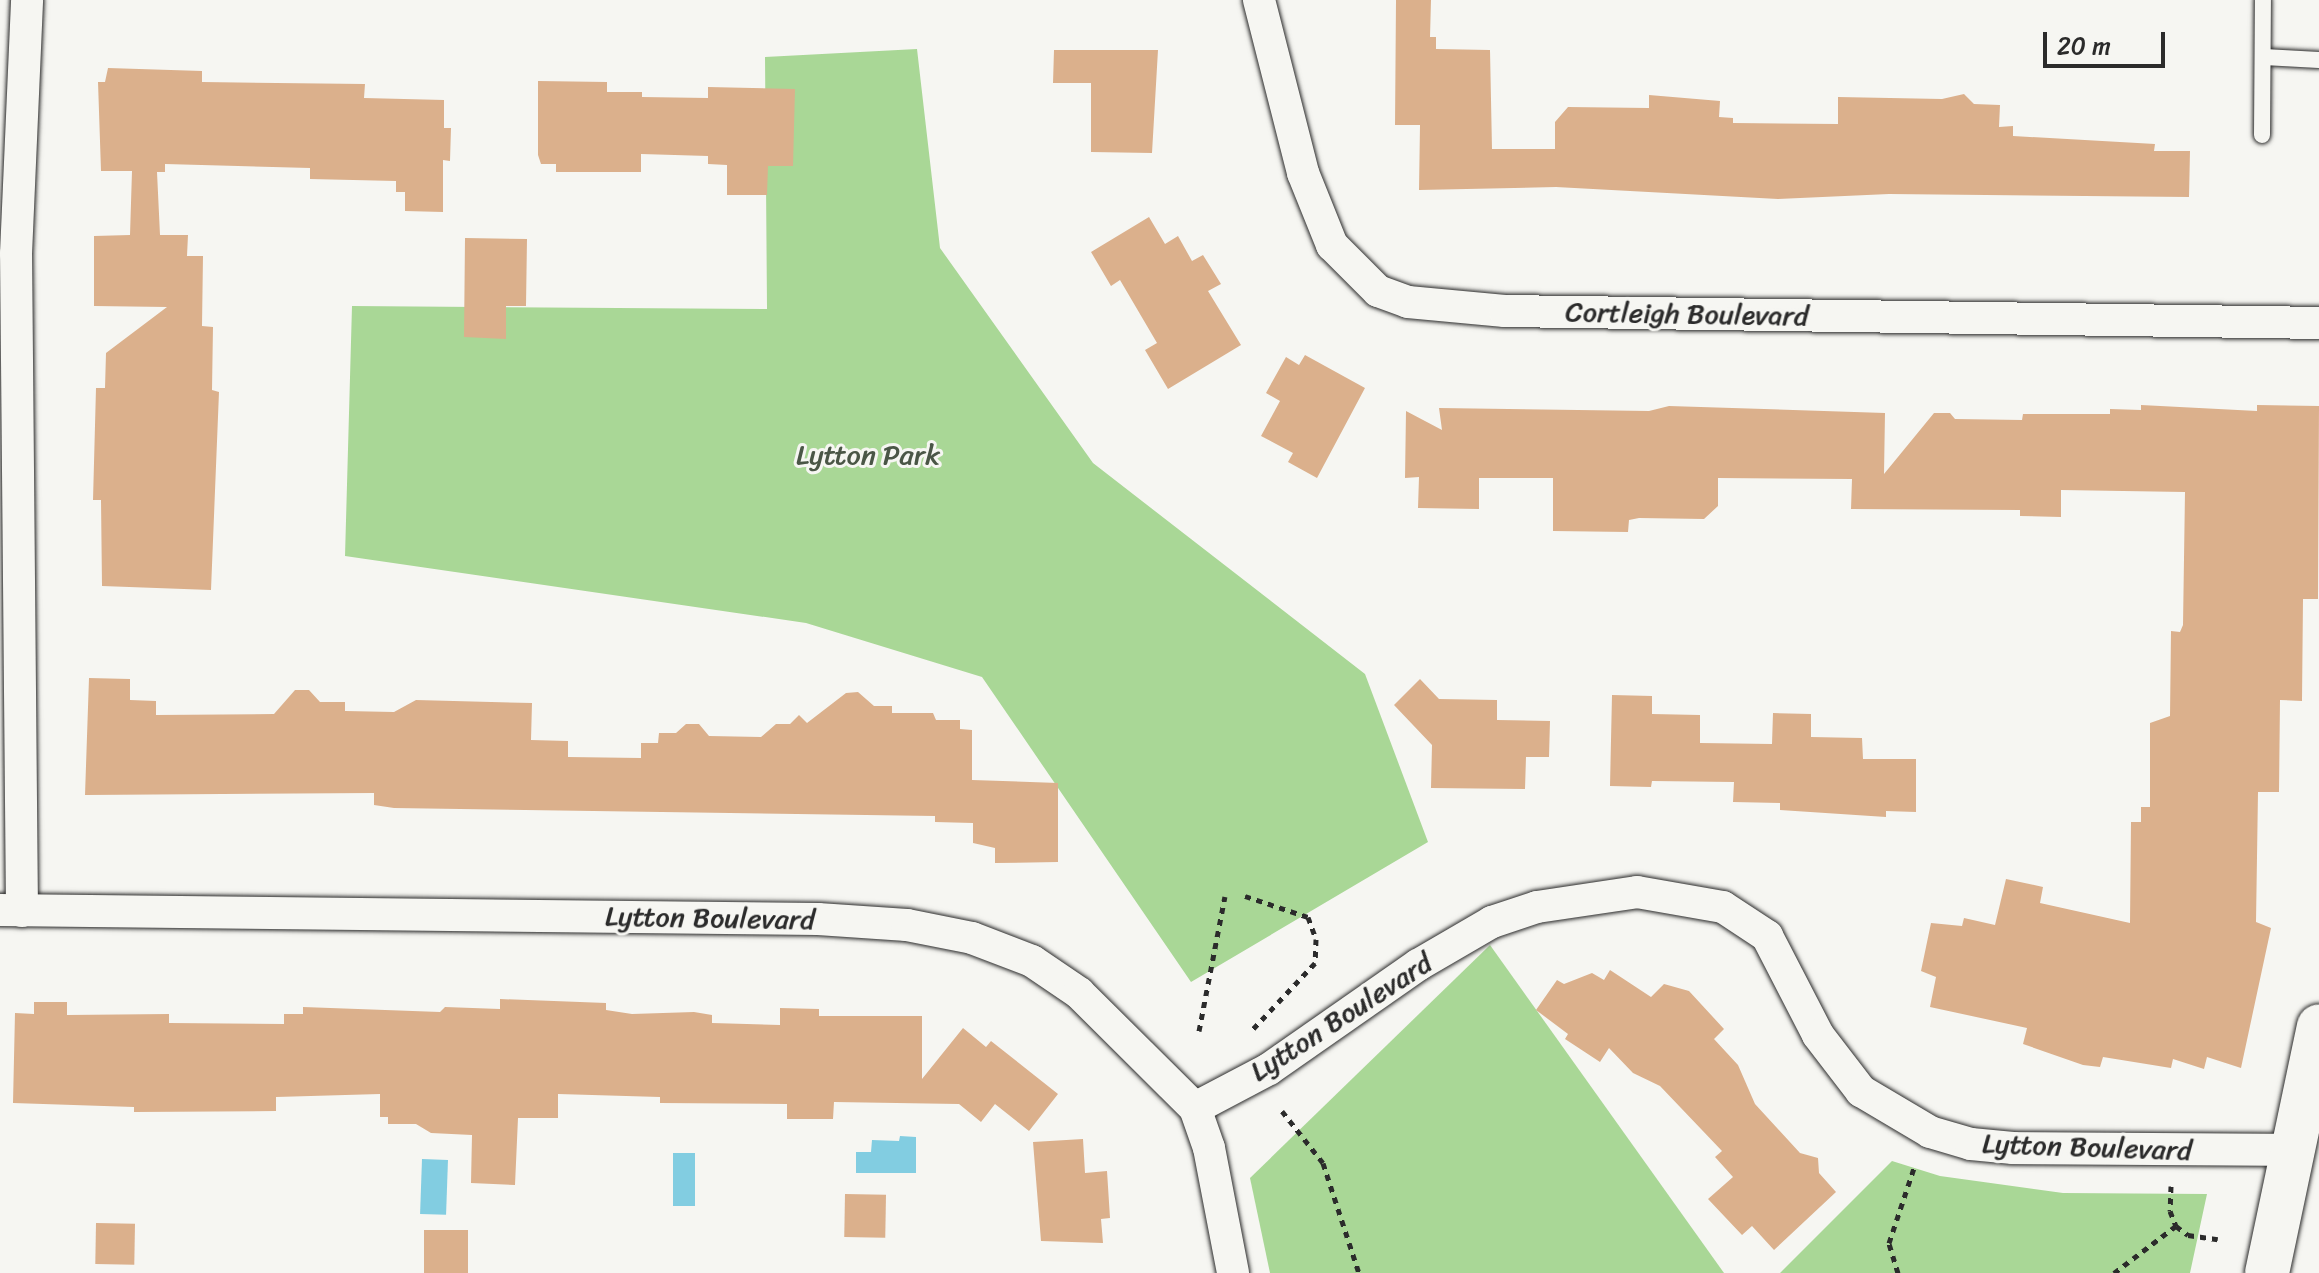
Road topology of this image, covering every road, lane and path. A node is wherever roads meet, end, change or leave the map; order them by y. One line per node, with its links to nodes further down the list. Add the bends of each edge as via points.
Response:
1 (27, 0): 7 (street)
2 (1259, 0): 8 (street, Cortleigh Boulevard, via 1303,173 1332,245 1378,291 1408,302 1505,311)
3 (2263, 0): 4 (lane)
4 (2264, 57): 5 (lane); 6 (lane)
5 (2319, 60)
6 (2262, 135)
7 (8, 280): 11 (street)
8 (2319, 323)
9 (1225, 896): 14 (path)
10 (1245, 896): 13 (path, via 1308,917 1316,939 1315,963)
11 (11, 910): 15 (street, Lytton Boulevard, via 818,919 907,925 972,938 1032,961 1079,993)
12 (2319, 1026): 18 (main road)
13 (1253, 1029)
14 (1199, 1031)
15 (1195, 1108): 17 (street, Lytton Boulevard, via 1269,1069 1418,965 1492,922 1537,907 1637,892 1723,907 1767,936 1818,1035 1861,1091); 22 (street, via 1209,1148)
16 (1282, 1111): 23 (path, via 1323,1163)
17 (1930, 1132): 18 (street, Lytton Boulevard, via 1971,1144 2013,1148); 24 (path, via 1895,1214 1889,1243)
18 (2293, 1150): 26 (main road)
19 (2171, 1185): 20 (path, via 2170,1211)
20 (2176, 1226): 21 (path, via 2188,1235); 25 (path)
21 (2218, 1239)
22 (1233, 1273)
23 (1359, 1273)
24 (1898, 1273)
25 (2114, 1273)
26 (2267, 1273)

